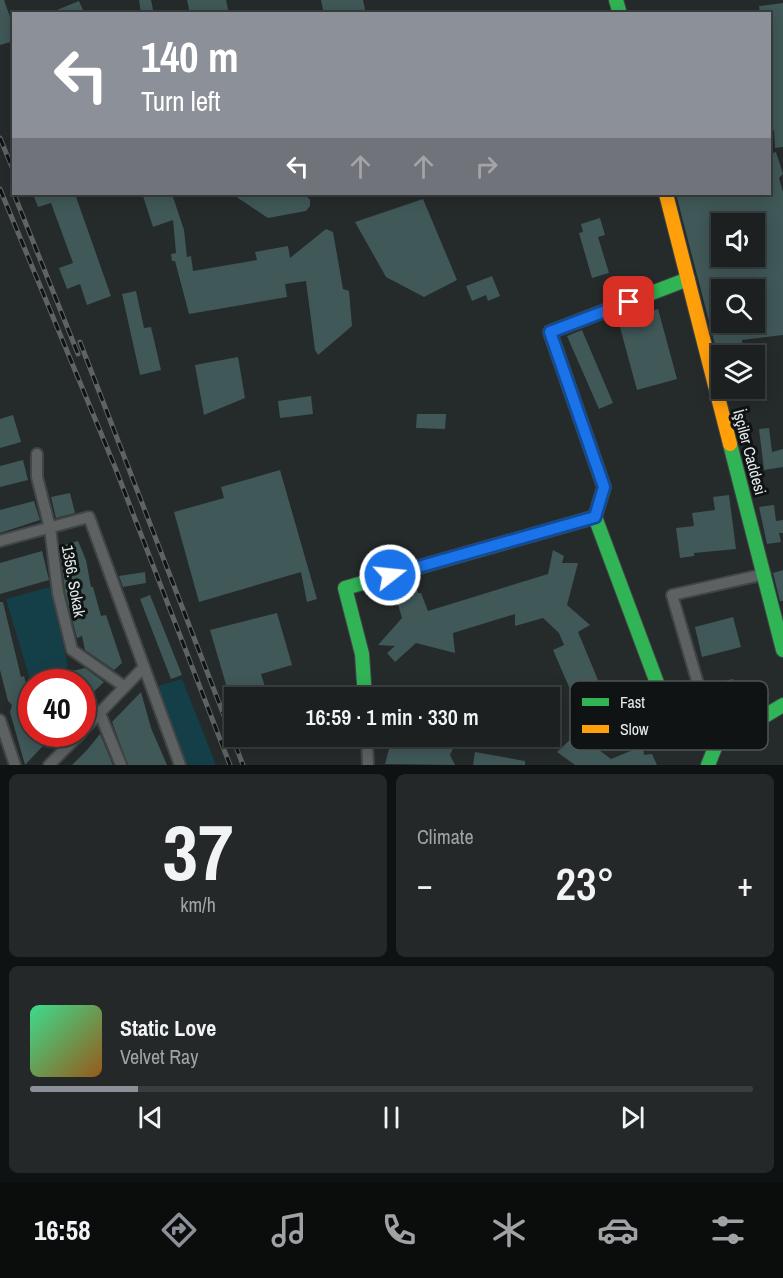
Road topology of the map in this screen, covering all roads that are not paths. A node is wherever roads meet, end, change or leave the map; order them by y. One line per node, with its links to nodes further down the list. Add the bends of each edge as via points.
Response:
1 (666, 195): 2 (street, İşçiler Caddesi)
2 (688, 279): 4 (street, via 550,332 604,487); 7 (street, İşçiler Caddesi)
3 (37, 454): 5 (street, 1356. Sokak, via 37,477)
4 (595, 517): 10 (street); 13 (street, via 345,588 362,654)
5 (50, 528): 6 (street); 9 (street, via 89,517); 12 (street, 1356. Sokak, via 58,593 72,650)
6 (0, 541)
7 (765, 574): 8 (street, İşçiler Caddesi); 11 (street, via 672,596)
8 (783, 650)
9 (144, 667): 12 (street); 25 (street)
10 (656, 681)
11 (697, 681)
12 (125, 687): 15 (street)
13 (364, 687)
14 (783, 705): 16 (street)
15 (100, 714): 17 (street); 24 (street)
16 (768, 714)
17 (96, 718)
18 (0, 720): 22 (street)
19 (66, 747): 23 (street)
20 (367, 747): 26 (street)
21 (714, 750): 27 (street)
22 (15, 765)
23 (49, 765)
24 (121, 765)
25 (180, 765)
26 (368, 765)
27 (708, 765)

